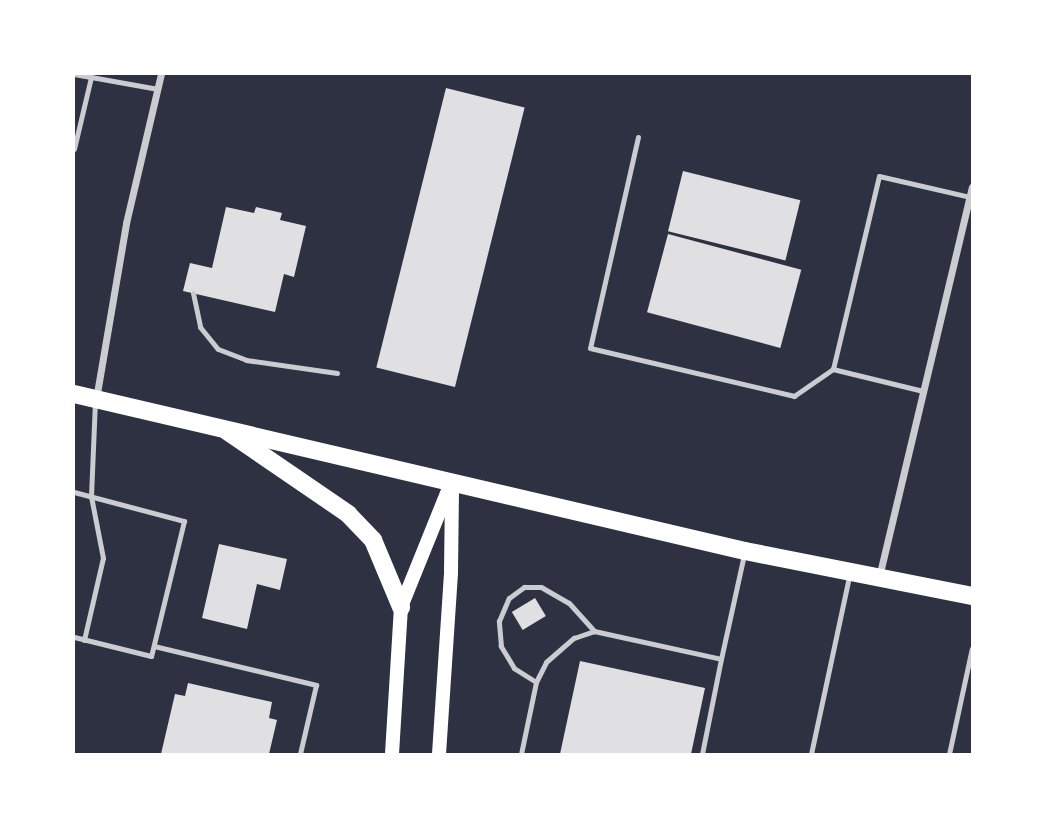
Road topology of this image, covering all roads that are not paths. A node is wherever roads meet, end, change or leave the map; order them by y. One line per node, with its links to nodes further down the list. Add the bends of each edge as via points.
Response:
1 (74, 74): 3 (lane)
2 (162, 74): 5 (street)
3 (91, 77): 4 (lane); 7 (lane)
4 (113, 77): 5 (lane)
5 (158, 89): 15 (street, via 126,223)
6 (638, 137): 11 (lane, via 590,348 794,396)
7 (74, 149)
8 (972, 187): 9 (street)
9 (970, 197): 11 (lane, via 879,176); 13 (street)
10 (193, 293): 12 (lane, via 200,327 218,349 246,360)
11 (833, 369): 13 (lane)
12 (337, 373)
13 (923, 391): 22 (street)
14 (74, 394): 15 (main road)
15 (96, 399): 16 (main road); 19 (lane)
16 (218, 425): 17 (main road); 24 (main road, via 348,514 373,540)
17 (452, 481): 20 (main road); 24 (main road); 34 (main road)
18 (74, 492): 19 (lane)
19 (91, 496): 27 (lane, via 103,558); 28 (lane, via 184,521)
20 (745, 551): 21 (main road); 30 (lane)
21 (849, 573): 22 (main road); 37 (lane)
22 (878, 580): 23 (main road)
23 (972, 596)
24 (401, 607): 33 (main road)
25 (594, 631): 30 (lane); 31 (lane, via 573,638 546,662); 31 (lane, via 569,603 541,587 524,587 509,598 499,621 501,646 514,668)
26 (74, 637): 27 (lane)
27 (84, 640): 28 (lane, via 151,656)
28 (154, 646): 32 (lane, via 316,685)
29 (972, 648): 38 (lane)
30 (722, 659): 36 (lane)
31 (536, 682): 35 (lane)
32 (300, 754)
33 (392, 754)
34 (439, 754)
35 (521, 754)
36 (702, 754)
37 (811, 754)
38 (949, 754)

